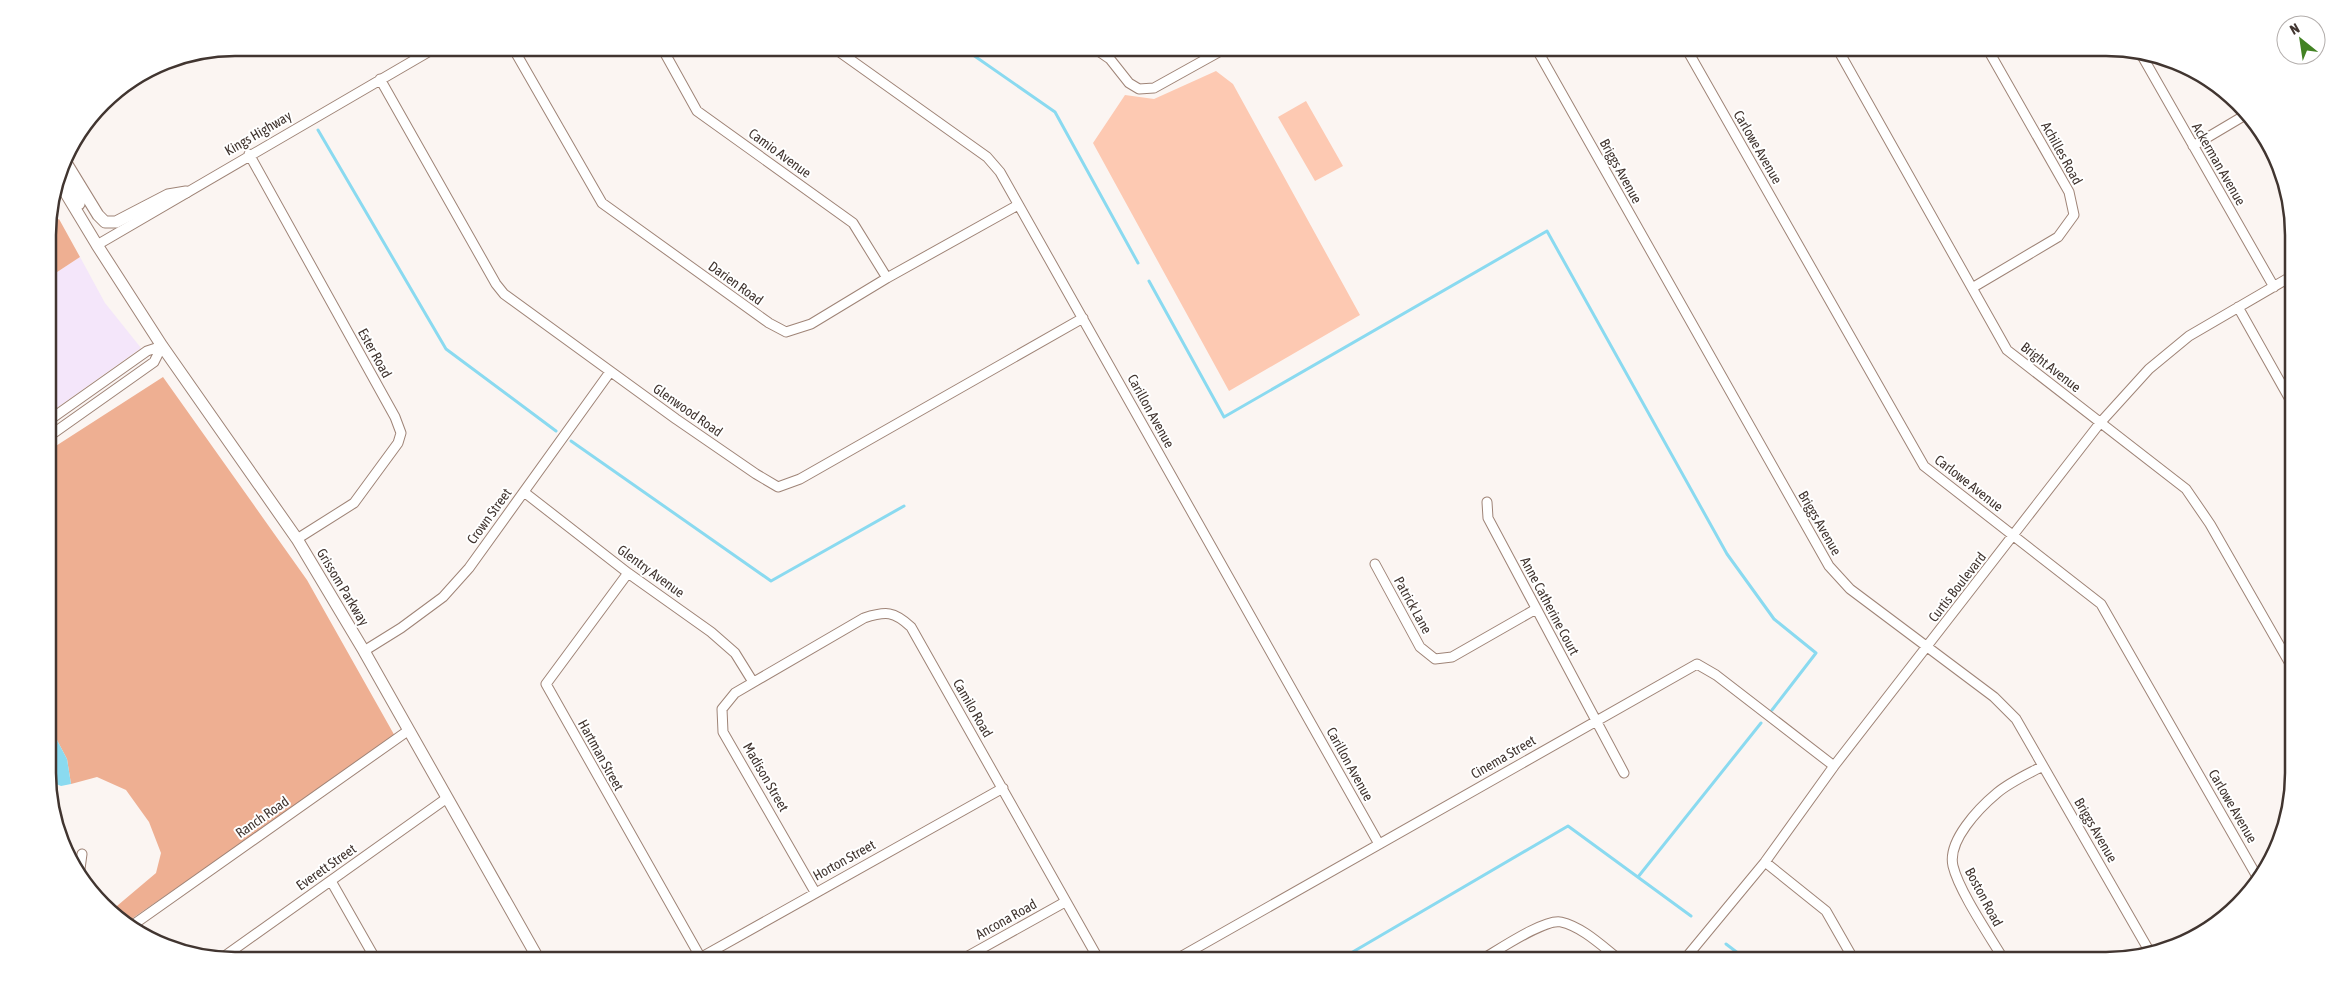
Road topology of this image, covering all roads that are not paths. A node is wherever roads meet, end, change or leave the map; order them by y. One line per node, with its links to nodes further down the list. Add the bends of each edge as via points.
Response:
1 (420, 56): 12 (street, Kings Highway)
2 (518, 56): 22 (street, Darien Road, via 602,203 769,322 786,332 811,324)
3 (666, 56): 22 (street, Camio Avenue, via 697,111 853,223)
4 (845, 56): 20 (street, Carillon Avenue, via 987,157 1000,172)
5 (1106, 56): 6 (street, via 1129,83 1139,89 1154,88)
6 (1212, 56)
7 (1541, 56): 41 (street, Briggs Avenue, via 1828,566 1850,589)
8 (1691, 56): 36 (street, Carlowe Avenue, via 1924,466)
9 (1842, 56): 25 (street, Bright Avenue)
10 (1992, 56): 25 (street, Achilles Road, via 2068,192 2074,215 2058,237)
11 (2145, 61): 14 (street, Ackerman Avenue)
12 (380, 78): 15 (street, Kings Highway); 29 (street, Glenwood Road, via 496,284 504,294)
13 (2241, 118): 14 (street)
14 (2193, 146): 24 (street, Ackerman Avenue)
15 (249, 154): 19 (street, Kings Highway); 37 (street, Ester Road, via 401,432 398,443 354,503)
16 (70, 168): 19 (main road, via 105,222 116,222 168,195)
17 (67, 176): 21 (main road, Grissom Parkway)
18 (62, 188): 21 (main road, Grissom Parkway)
19 (186, 192): 21 (street, Kings Highway)
20 (1018, 205): 22 (street, Darien Road); 27 (street, Carillon Avenue)
21 (97, 245): 28 (main road, Grissom Parkway)
22 (887, 278)
23 (2285, 280): 24 (street, Curtis Boulevard)
24 (2274, 286): 26 (street, Curtis Boulevard)
25 (1972, 288): 32 (street, Bright Avenue, via 2007,350)
26 (2238, 307): 30 (street); 32 (street, Curtis Boulevard, via 2189,336 2149,369)
27 (1083, 318): 29 (street, Glenwood Road, via 800,479 778,487); 52 (street, Carillon Avenue)
28 (162, 346): 31 (street, via 147,350); 33 (street, via 154,362); 37 (main road, Grissom Parkway)
29 (610, 372): 34 (street, Crown Street)
30 (2285, 391)
31 (56, 415)
32 (2100, 423): 36 (street, Curtis Boulevard); 43 (street, Bright Avenue, via 2186,489 2210,524)
33 (56, 432)
34 (524, 492): 39 (street, Glentry Avenue); 42 (street, Crown Street, via 469,568 443,597)
35 (1487, 502): 40 (street, Anne Catherine Court, via 1488,518)
36 (2015, 536): 41 (street, Curtis Boulevard); 56 (street, Carlowe Avenue, via 2101,604)
37 (297, 539): 42 (main road, Grissom Parkway)
38 (1375, 564): 40 (street, Patrick Lane, via 1420,647 1435,659 1452,657)
39 (628, 573): 44 (street, Glentry Avenue, via 711,632 735,653); 65 (street, Hartman Street, via 546,684)
40 (1536, 609): 45 (street, Anne Catherine Court)
41 (1927, 647): 47 (street, Curtis Boulevard); 48 (street, Briggs Avenue, via 1994,697 2016,719)
42 (364, 651): 46 (main road, Grissom Parkway)
43 (2285, 655)
44 (753, 682): 50 (street, Camilo Road, via 864,618 879,613 899,616 912,627); 58 (street, Madison Street, via 735,693 722,709 724,732)
45 (1597, 719): 47 (street, Cinema Street, via 1697,664 1716,675); 49 (street, Anne Catherine Court); 52 (street, Cinema Street)
46 (409, 730): 51 (main road, Grissom Parkway); 60 (street, Ranch Road)
47 (1834, 766): 54 (street, Curtis Boulevard)
48 (2043, 766): 61 (street, Briggs Avenue); 74 (street, Boston Road, via 1998,792 1972,817 1953,848 1952,864 1958,880)
49 (1624, 773)
50 (1002, 788): 58 (street, Horton Street); 59 (street, Camilo Road)
51 (447, 798): 57 (street, Everett Street); 64 (main road, Grissom Parkway)
52 (1379, 844): 69 (street, Cinema Street)
53 (82, 854): 55 (street)
54 (1764, 862): 72 (street, Curtis Boulevard); 73 (street, via 1826,911)
55 (81, 863)
56 (2255, 872)
57 (331, 881): 62 (street, Everett Street); 63 (street)
58 (816, 892): 66 (street, Horton Street)
59 (1065, 902): 67 (street, Ancona Road); 68 (street, Camilo Road)
60 (137, 922)
61 (2146, 947)
62 (233, 952)
63 (371, 952)
64 (534, 952)
65 (697, 952)
66 (713, 952)
67 (975, 952)
68 (1094, 952)
69 (1189, 952)
70 (1495, 952): 71 (street, via 1545,924 1560,921 1584,933)
71 (1609, 952)
72 (1691, 952)
73 (1849, 952)
74 (1999, 952)

